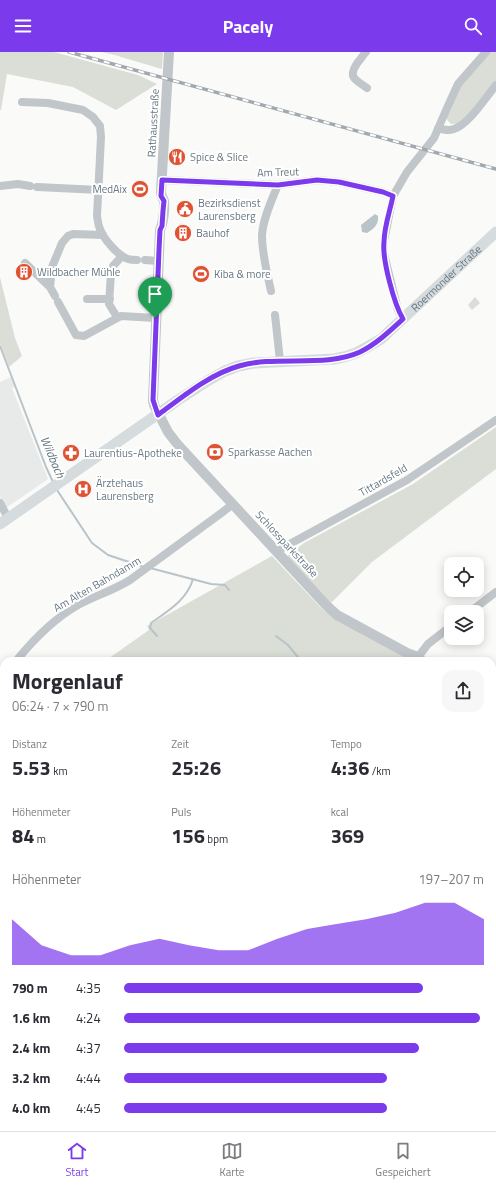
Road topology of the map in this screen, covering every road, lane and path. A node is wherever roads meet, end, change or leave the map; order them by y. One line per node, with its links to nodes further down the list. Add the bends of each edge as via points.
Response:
1 (169, 52): 8 (street, Rathausstraße)
2 (486, 52): 7 (street, via 458,84)
3 (363, 53): 5 (street, via 352,70 356,79)
4 (496, 85): 7 (street, via 461,126 446,131)
5 (367, 88)
6 (22, 102): 11 (street, via 48,103 82,110 93,117 100,126 102,137)
7 (438, 128): 12 (street, via 434,138 407,172)
8 (162, 180): 9 (street, Am Treut); 16 (street, Rathausstraße, via 161,196 157,200 156,211 156,221 160,230)
9 (278, 185): 12 (street, Am Treut, via 317,180 339,182); 19 (street, via 268,209 262,234)
10 (0, 186): 11 (street, via 18,184)
11 (99, 190): 14 (street, via 97,216)
12 (393, 196): 25 (street, via 384,254 398,310)
13 (496, 232): 25 (main road, Roermonder Straße)
14 (103, 235): 15 (street); 18 (street, via 68,236 62,243 52,267)
15 (122, 256): 16 (street); 21 (street, via 111,273)
16 (158, 261): 24 (street, Rathausstraße)
17 (25, 264): 18 (street)
18 (50, 287): 23 (street, via 76,335 84,336)
19 (271, 291)
20 (87, 299): 21 (street)
21 (110, 299): 23 (street)
22 (275, 315): 26 (street)
23 (117, 317): 24 (street)
24 (155, 318): 27 (street, Rathausstraße, via 153,400)
25 (403, 319): 26 (main road, Roermonder Straße, via 381,339 346,357)
26 (280, 361): 27 (main road, Roermonder Straße, via 238,366 209,380)
27 (158, 415): 30 (street, Schlossparkstraße, via 171,436); 31 (main road, Roermonder Straße)
28 (496, 420): 32 (street, Tittardsfeld, via 407,480)
29 (0, 503): 31 (street)
30 (233, 504): 32 (street, Schlossparkstraße); 36 (street, Am Alten Bahndamm, via 120,586 65,613)
31 (4, 521)
32 (276, 551): 37 (street, Schlossparkstraße, via 337,615)
33 (496, 592): 34 (street)
34 (479, 605)
35 (444, 631): 38 (street, via 424,648)
36 (19, 657)
37 (416, 657)
38 (421, 657)

